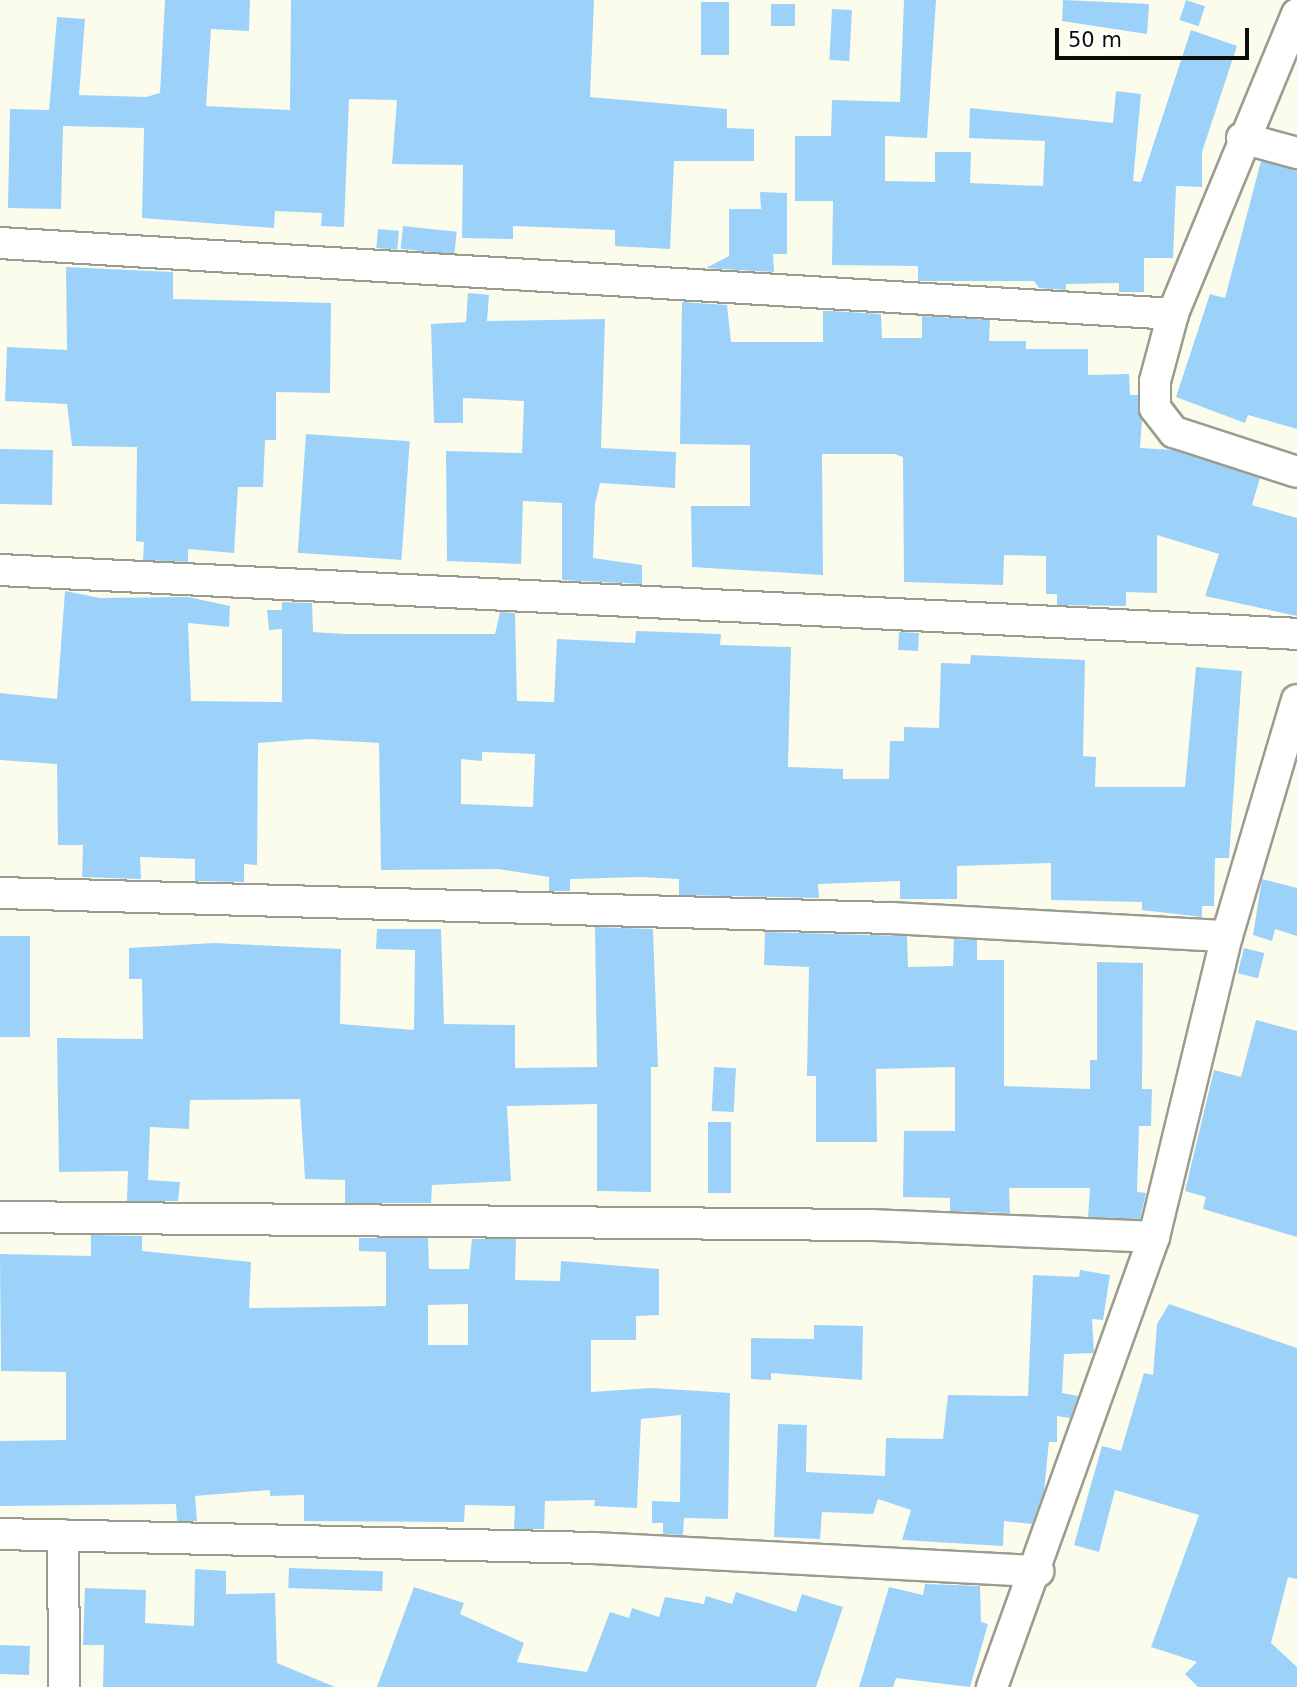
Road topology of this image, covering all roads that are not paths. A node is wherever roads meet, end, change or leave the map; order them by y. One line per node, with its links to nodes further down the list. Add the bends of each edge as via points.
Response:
1 (1279, 0): 2 (street)
2 (1297, 5)
3 (1297, 14): 4 (street)
4 (1242, 138): 5 (street); 7 (street)
5 (1297, 153)
6 (0, 243): 7 (street)
7 (1173, 314): 8 (street, via 1155,381 1155,408 1174,432)
8 (1297, 472)
9 (0, 570): 10 (street)
10 (1297, 634)
11 (1297, 700): 13 (street)
12 (0, 893): 13 (street, via 892,918)
13 (1227, 936): 15 (street)
14 (0, 1217): 15 (street, via 872,1224)
15 (1154, 1237): 18 (street)
16 (0, 1534): 17 (street)
17 (63, 1535): 18 (street, via 594,1548); 19 (street)
18 (1038, 1571): 20 (street)
19 (64, 1687)
20 (992, 1687)

